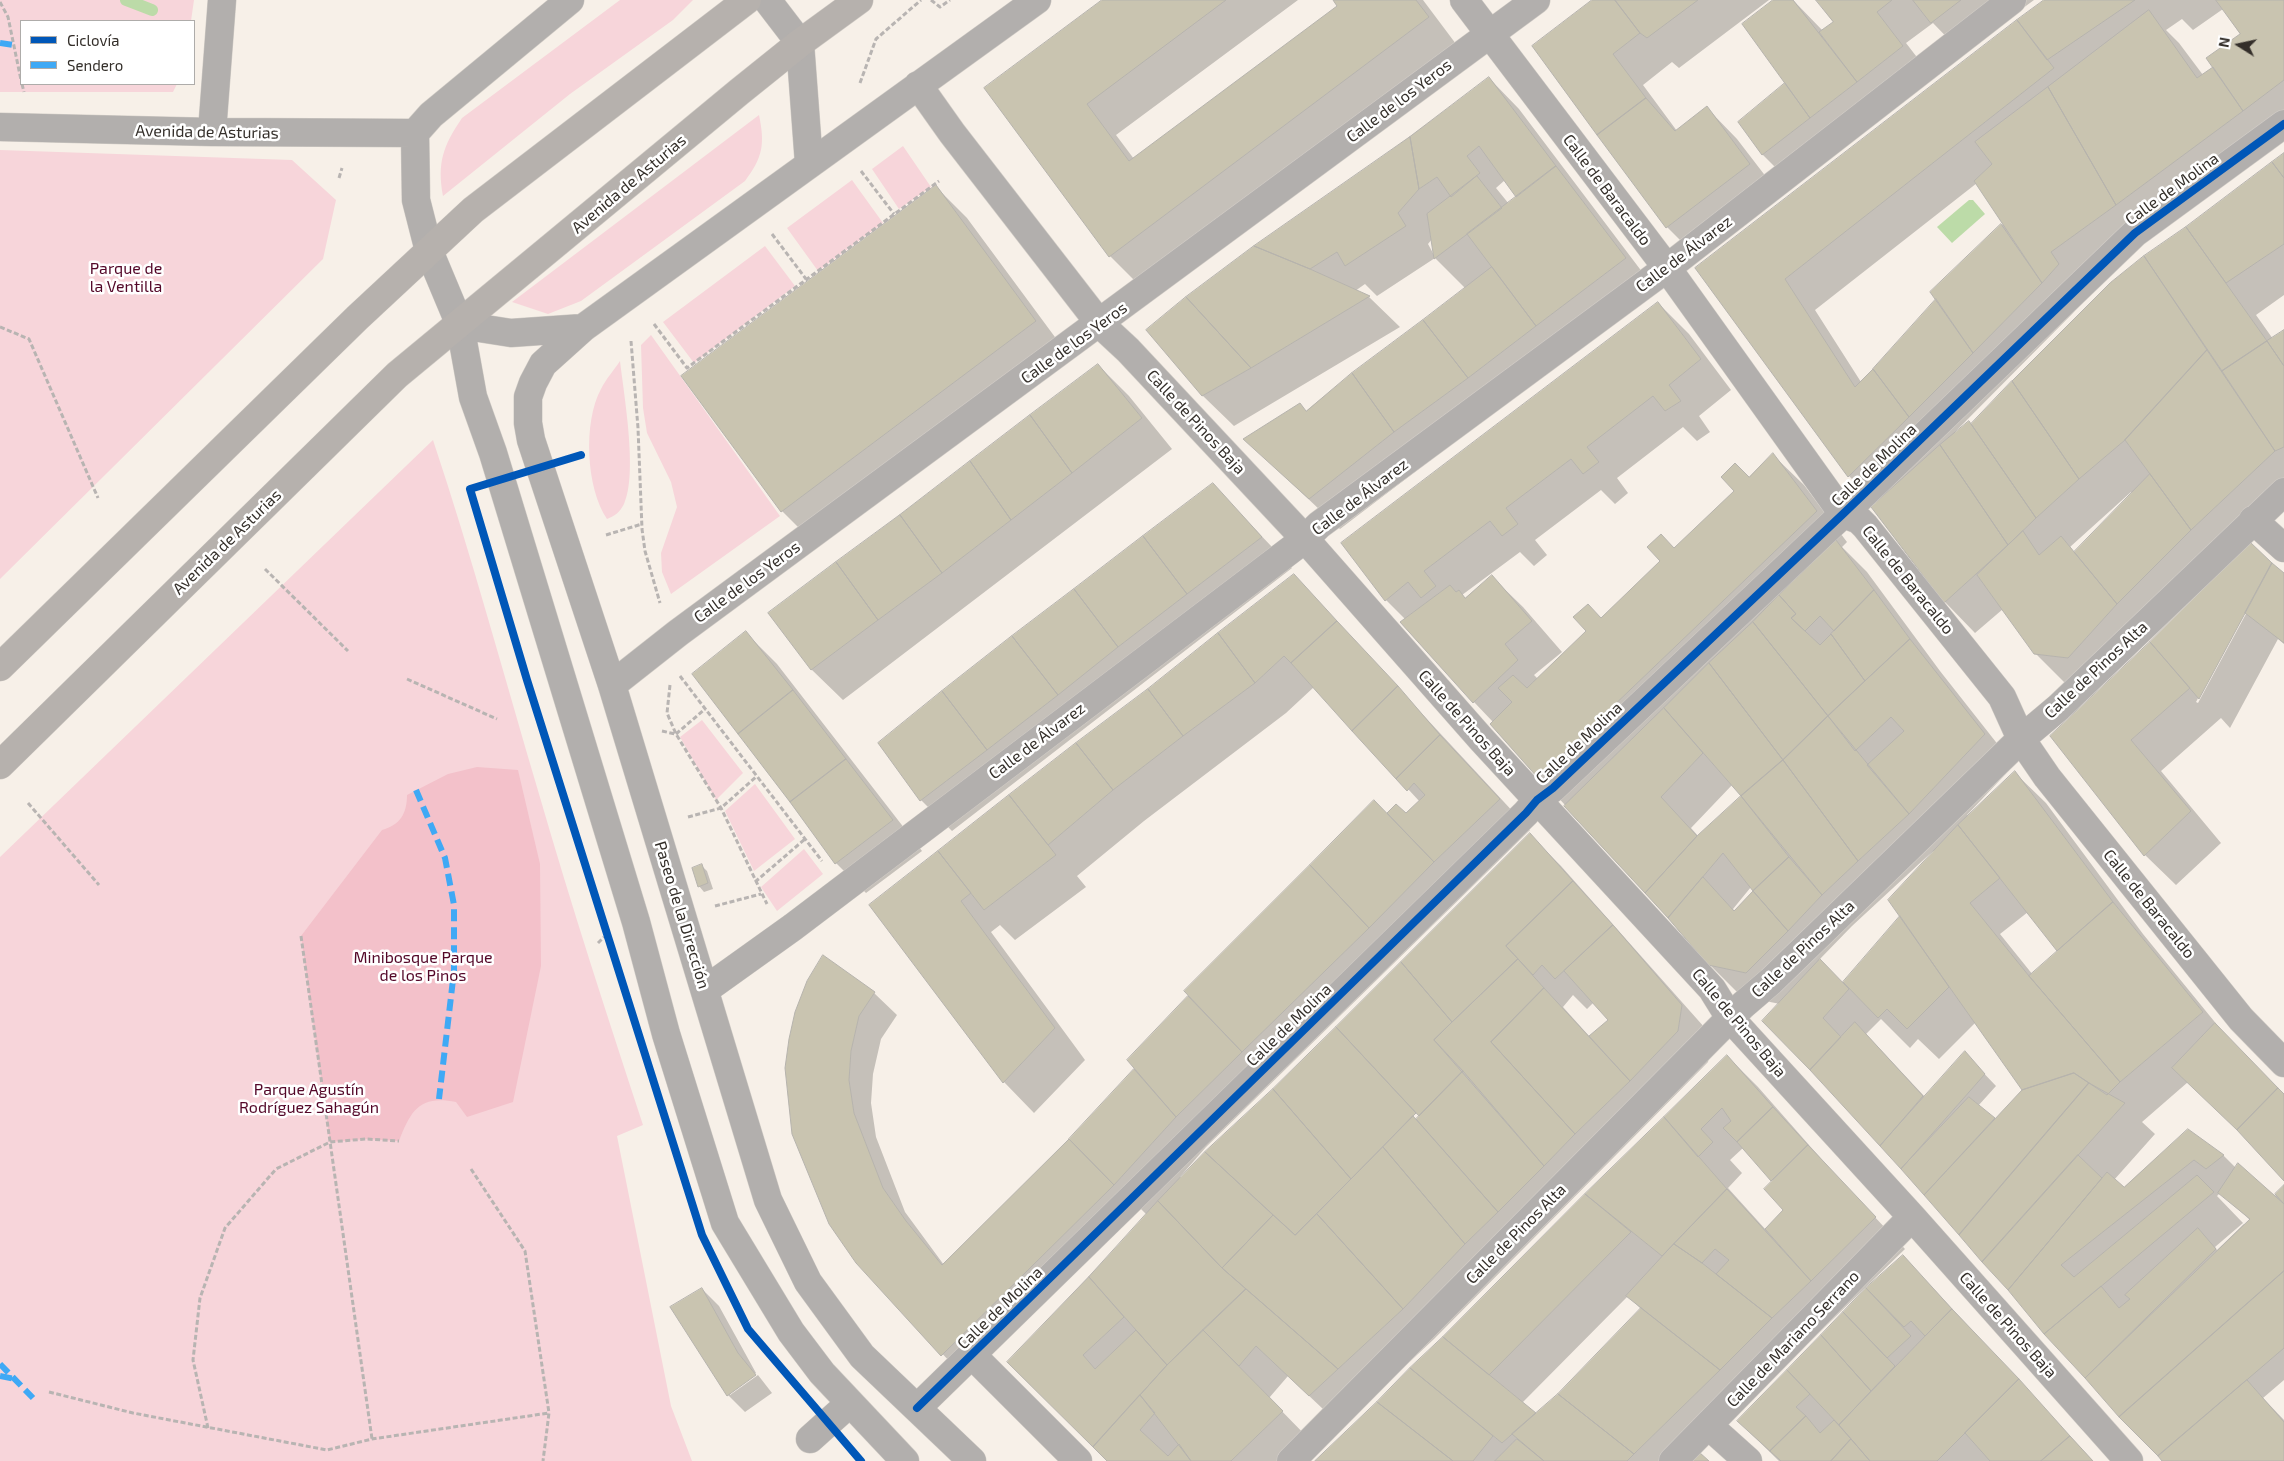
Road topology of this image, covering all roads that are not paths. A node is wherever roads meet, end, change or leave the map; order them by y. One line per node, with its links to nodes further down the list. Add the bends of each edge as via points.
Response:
1 (222, 0): 15 (street)
2 (570, 0): 16 (street)
3 (746, 0): 18 (main road, via 473,210)
4 (767, 0): 11 (street)
5 (859, 0): 11 (main road, Avenida de Asturias)
6 (1037, 0): 12 (street)
7 (1464, 0): 10 (street, Calle de Baracaldo)
8 (1536, 0): 10 (street, Calle de los Yeros)
9 (2012, 0): 19 (street, Calle de Álvarez)
10 (1489, 35): 19 (street, Calle de Baracaldo); 20 (street, Calle de los Yeros)
11 (800, 43): 17 (street); 21 (main road, Avenida de Asturias)
12 (918, 85): 17 (street); 20 (street, Calle de Pinos Baja)
13 (2284, 124): 24 (street, Calle de Molina, via 2135,232)
14 (0, 127): 15 (street, Avenida de Asturias)
15 (212, 132): 16 (street, Avenida de Asturias)
16 (415, 133): 18 (street, via 416,200)
17 (809, 164): 22 (street)
18 (429, 251): 21 (street); 28 (main road)
19 (1667, 268): 24 (street, Calle de Baracaldo); 26 (street, Calle de Álvarez)
20 (1100, 324): 26 (street, Calle de Pinos Baja); 29 (street, Calle de los Yeros, via 678,633)
21 (460, 325): 22 (street, via 511,332); 31 (main road, Avenida de Asturias, via 397,375); 38 (street, via 473,397 493,453 725,1223 791,1332)
22 (583, 328): 29 (street, Paseo de la Dirección, via 543,364 528,397 528,423 539,468)
23 (2284, 492): 25 (street, Calle de Pinos Alta)
24 (1843, 514): 30 (street, Calle de Baracaldo, via 1860,520 1996,690); 32 (street, Calle de Molina)
25 (2253, 520): 27 (street); 30 (street, Calle de Pinos Alta)
26 (1305, 539): 32 (street, Calle de Pinos Baja); 33 (street, Calle de Álvarez, via 793,927)
27 (2284, 548)
28 (0, 667)
29 (612, 685): 33 (street, Paseo de la Dirección)
30 (2021, 739): 34 (street, Calle de Pinos Alta); 35 (street, Calle de Baracaldo, via 2241,1019)
31 (0, 765)
32 (1537, 800): 34 (street, Calle de Pinos Baja, via 1712,989); 37 (street, Calle de Molina)
33 (704, 990): 39 (street, Paseo de la Dirección, via 768,1200 808,1282 862,1356)
34 (1730, 1018): 36 (street, Calle de Pinos Baja); 45 (street, Calle de Pinos Alta)
35 (2284, 1063)
36 (1912, 1217): 40 (street, Calle de Mariano Serrano); 48 (street, Calle de Pinos Baja)
37 (972, 1355): 39 (street, Calle de Molina); 44 (street)
38 (850, 1403): 41 (street); 42 (street)
39 (917, 1408): 43 (street, Paseo de la Dirección)
40 (1709, 1426): 46 (street, Calle de Mariano Serrano); 47 (street)
41 (810, 1439)
42 (905, 1461)
43 (972, 1461)
44 (1078, 1461)
45 (1291, 1461)
46 (1673, 1461)
47 (1748, 1461)
48 (2130, 1461)

